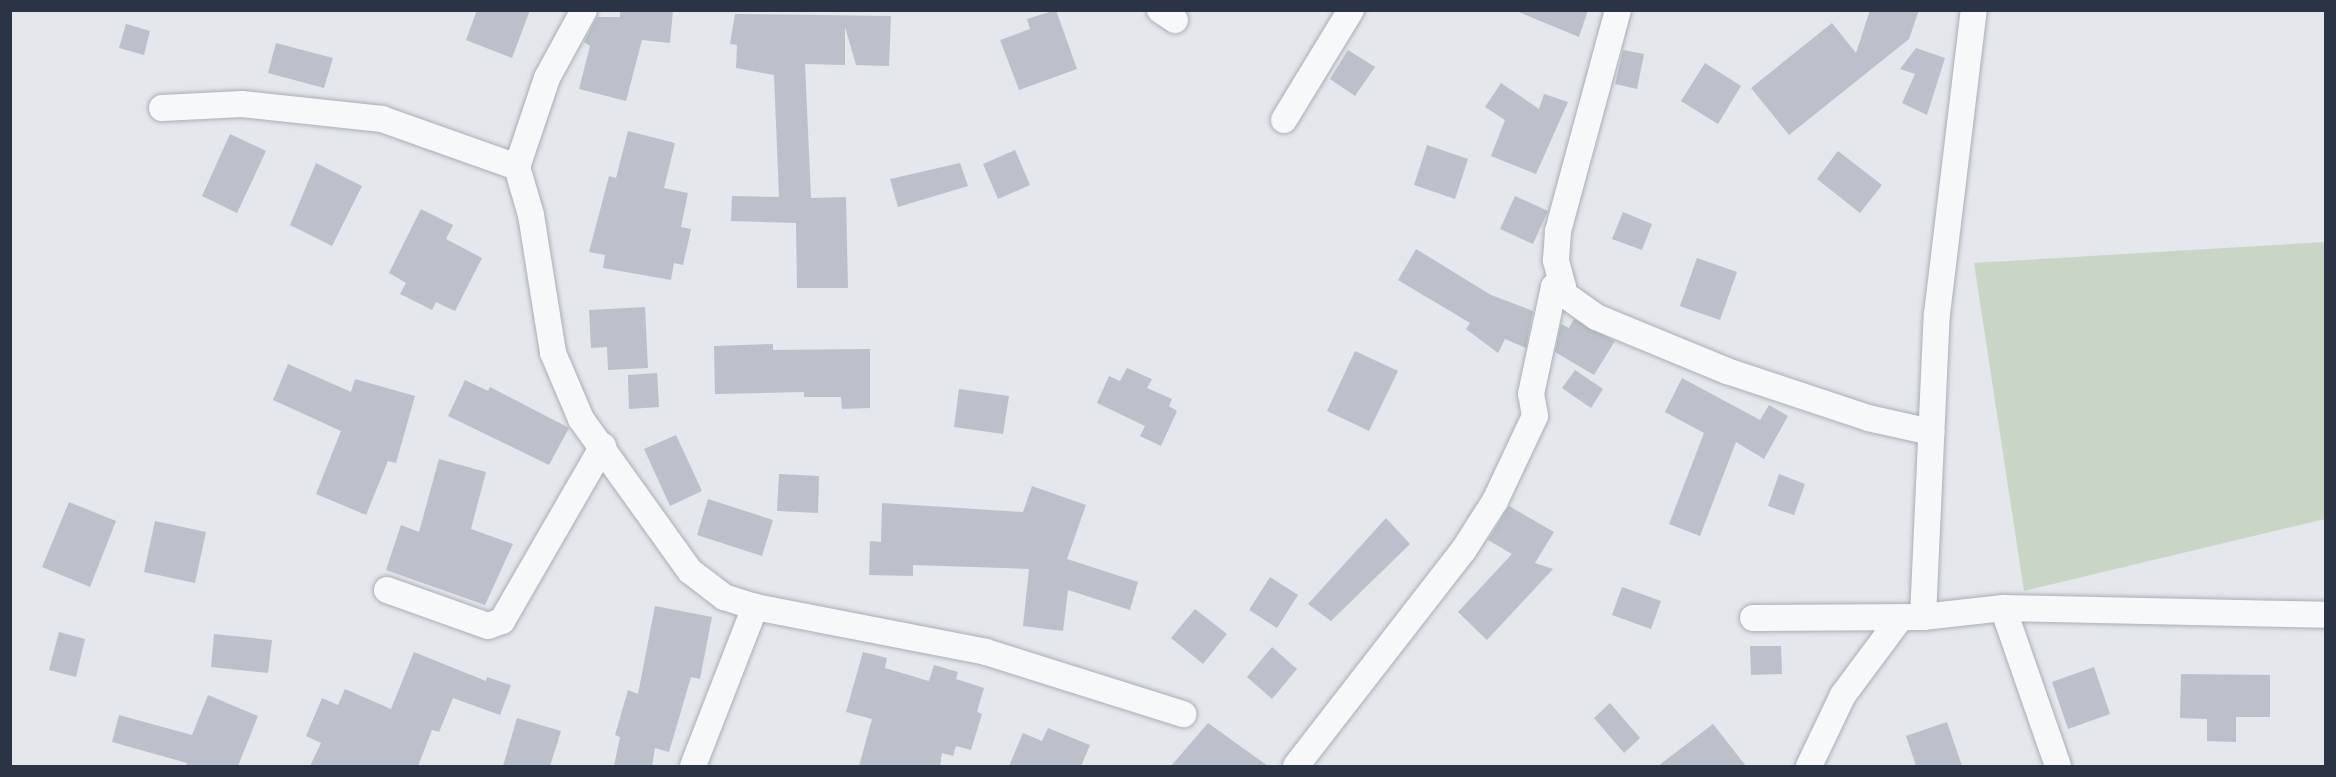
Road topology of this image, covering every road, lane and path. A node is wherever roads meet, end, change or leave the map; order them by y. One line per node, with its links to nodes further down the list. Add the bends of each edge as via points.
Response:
1 (584, 10): 7 (street, via 547,78)
2 (1350, 10): 6 (street)
3 (1618, 10): 8 (street, via 1558,231 1556,260 1563,287)
4 (1974, 10): 9 (street, via 1948,202)
5 (162, 108): 7 (street, via 242,104 382,118)
6 (1284, 120)
7 (517, 167): 10 (street, via 531,215 553,353 581,419)
8 (1554, 287): 9 (street, via 1596,317 1727,371 1868,418); 19 (street, via 1531,394 1535,416 1495,501 1463,551)
9 (1931, 432): 15 (street)
10 (603, 446): 11 (street, via 502,621 488,626); 12 (street, via 690,571 724,597)
11 (387, 590)
12 (755, 607): 17 (street, via 986,652); 18 (street)
13 (2003, 608): 14 (street); 15 (street); 21 (street)
14 (2325, 615)
15 (1912, 617): 16 (street); 20 (street, via 1844,695)
16 (1753, 618)
17 (1183, 714)
18 (693, 766)
19 (1296, 766)
20 (1809, 766)
21 (2058, 766)

